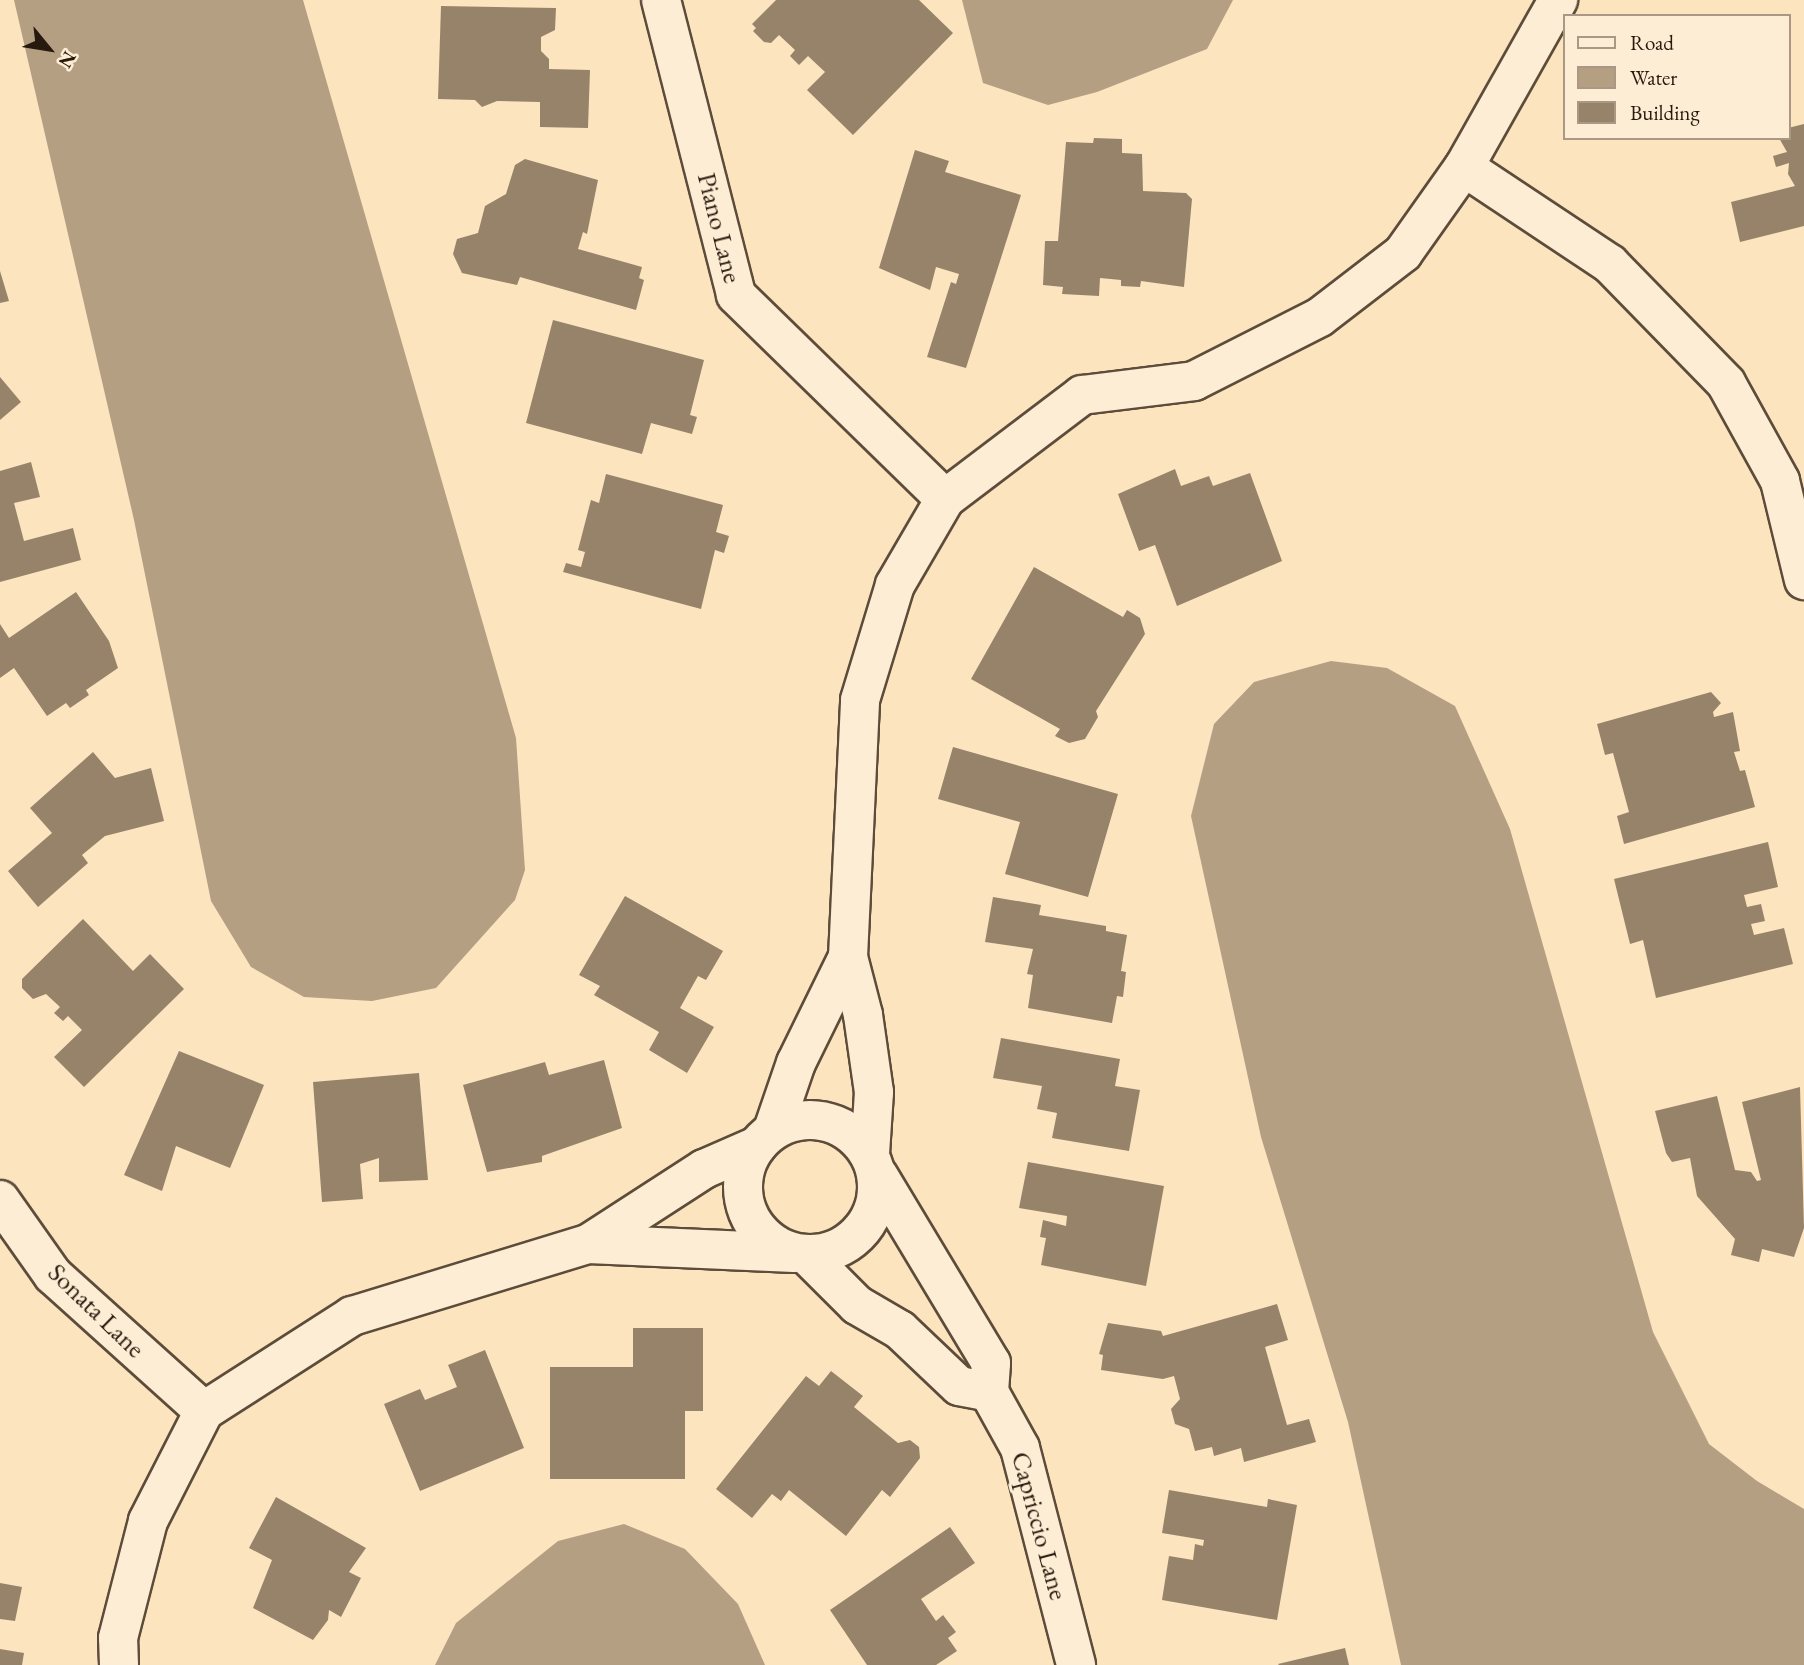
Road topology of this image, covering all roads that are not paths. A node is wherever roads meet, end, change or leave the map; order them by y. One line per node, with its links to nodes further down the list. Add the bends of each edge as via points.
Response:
1 (661, 0): 4 (street, Piano Lane, via 736,295)
2 (1559, 0): 3 (street)
3 (1464, 167): 4 (street, via 1403,253 1320,317 1194,381 1082,395); 5 (street, via 1609,264 1726,383 1780,481)
4 (945, 499): 6 (street, via 895,584 860,700)
5 (1804, 580)
6 (848, 957): 7 (street); 8 (street, via 863,1015 874,1092)
7 (765, 1138): 8 (street, via 793,1121 815,1119 856,1136); 10 (street, via 704,1169); 11 (street, via 746,1166 742,1188 747,1210 757,1230)
8 (874, 1164): 11 (street, via 878,1197 871,1218 857,1236 838,1249); 12 (street, Capriccio Lane, via 991,1363)
9 (0, 1200): 13 (street, Sonata Lane, via 53,1275)
10 (588, 1244): 11 (street); 13 (street, via 352,1316)
11 (800, 1254): 12 (street, via 857,1305 900,1330 959,1386)
12 (989, 1392): 15 (street, Capriccio Lane, via 1020,1448)
13 (204, 1411): 14 (street, via 148,1521 118,1638)
14 (119, 1665)
15 (1076, 1665)

